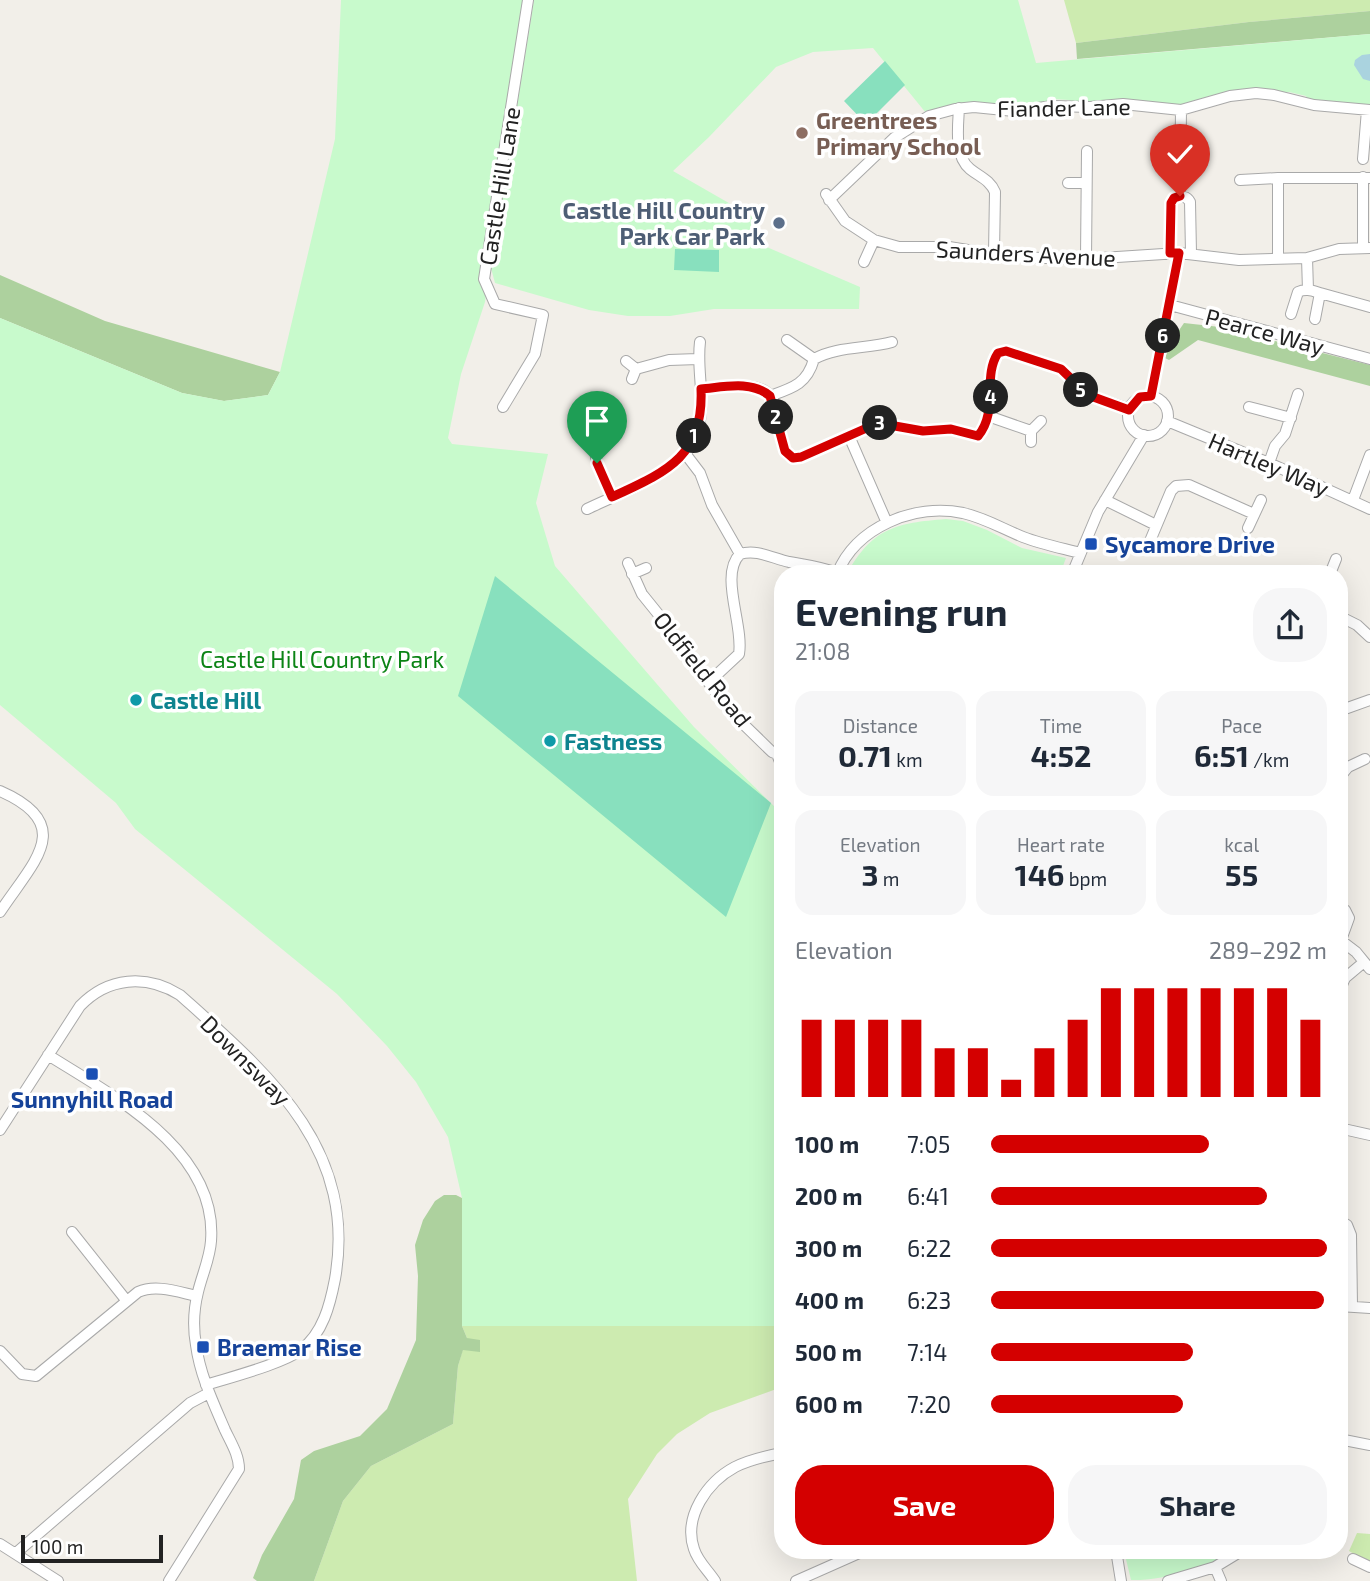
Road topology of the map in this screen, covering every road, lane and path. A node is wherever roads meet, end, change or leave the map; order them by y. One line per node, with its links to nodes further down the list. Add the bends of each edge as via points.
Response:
1 (528, 0): 40 (street, Castle Hill Lane, via 484,279 495,304 543,315 535,354)
2 (958, 108): 3 (street, Fiander Lane, via 1014,111 1123,104); 13 (street, Fiander Lane, via 929,116 894,138); 16 (street, via 962,158 995,192)
3 (1181, 110): 4 (street, Fiander Lane, via 1256,93); 12 (street)
4 (1369, 110): 6 (street)
5 (1087, 151): 11 (street)
6 (1363, 159)
7 (1367, 177): 8 (street); 15 (street)
8 (1278, 178): 9 (street); 19 (street)
9 (1240, 180)
10 (1068, 183): 11 (street)
11 (1086, 183): 21 (street)
12 (1180, 196): 17 (street, via 1171,203); 18 (street, via 1190,202)
13 (828, 197): 14 (street, Saunders Avenue, via 845,221)
14 (874, 240): 16 (street, Saunders Avenue, via 900,247); 22 (street)
15 (1367, 247): 20 (street, Saunders Avenue)
16 (994, 253): 21 (street, Saunders Avenue)
17 (1175, 253): 18 (street, Saunders Avenue); 21 (street, Saunders Avenue); 25 (street)
18 (1191, 253): 19 (street, Saunders Avenue, via 1239,260)
19 (1278, 257): 20 (street, Saunders Avenue)
20 (1307, 258): 23 (street)
21 (1086, 259)
22 (864, 262)
23 (1308, 290): 24 (street); 27 (street, via 1298,292)
24 (1320, 293): 26 (street); 28 (street)
25 (1170, 305): 34 (street, Pearce Way); 39 (street)
26 (1370, 307)
27 (1292, 314)
28 (1315, 319)
29 (787, 340): 33 (street)
30 (700, 342): 32 (street)
31 (892, 342): 33 (street)
32 (698, 359): 35 (street, via 669,360 634,374); 36 (street)
33 (814, 359): 38 (street, via 804,380)
34 (1370, 359)
35 (626, 361)
36 (701, 389): 38 (street, via 745,386); 52 (street, via 699,428)
37 (1298, 394): 44 (street)
38 (770, 396): 49 (street, via 790,457 801,457)
39 (1151, 396): 42 (street, via 1140,397); 46 (street, via 1164,405)
40 (503, 407)
41 (1249, 407): 44 (street)
42 (1129, 410): 43 (street, via 1088,395 1061,369 1006,351 998,353 993,362); 48 (street, via 1129,424)
43 (988, 416): 47 (street); 49 (street, via 978,436 882,422)
44 (1291, 418): 54 (street)
45 (1041, 421): 47 (street)
46 (1167, 421): 48 (street, via 1158,433); 54 (street, Hartley Way)
47 (1031, 431): 51 (street)
48 (1144, 435): 56 (street)
49 (849, 436): 62 (street)
50 (593, 439): 55 (street, via 597,463)
51 (1031, 442)
52 (684, 452): 55 (street, via 662,473); 67 (street, via 699,472)
53 (1370, 455): 58 (street)
54 (1269, 463): 58 (street, Hartley Way)
55 (612, 497): 59 (street)
56 (1105, 500): 63 (street); 66 (street)
57 (1261, 500): 61 (street)
58 (1353, 500): 60 (street, Hartley Way)
59 (587, 509)
60 (1370, 509)
61 (1254, 514): 63 (street, via 1180,485 1171,491); 64 (street)
62 (887, 523): 66 (street, via 927,513 957,512); 70 (street, via 868,533)
63 (1156, 525): 65 (street)
64 (1248, 528)
65 (1150, 541)
66 (1080, 553): 71 (street)
67 (740, 554): 69 (street, via 759,553); 76 (street, via 730,575 739,654)
68 (1336, 559): 72 (street)
69 (813, 565)
70 (841, 565)
71 (1075, 565)
72 (1334, 565)
73 (646, 568): 76 (street, Oldfield Road, via 630,568 644,598)
74 (1348, 620): 75 (street)
75 (1370, 637)
76 (710, 681): 79 (street, Oldfield Road, via 736,717)
77 (1370, 700): 78 (street)
78 (1348, 708)
79 (774, 749)
80 (1365, 760): 81 (street)
81 (1348, 767)
82 (0, 792): 83 (street, via 27,806 38,816 43,831 43,843 32,866)
83 (0, 912)
84 (1348, 948): 85 (street)
85 (1367, 966): 86 (street)
86 (1348, 976)
87 (48, 1055): 88 (street); 93 (street, via 150,1124 173,1145 199,1181 209,1209 212,1239); 99 (street, Downsway, via 78,1009 99,991 133,980 160,985 180,995 273,1083 315,1144 330,1185 338,1231 326,1314 310,1342 293,1355)
88 (0, 1130)
89 (1348, 1130): 90 (street)
90 (1370, 1135)
91 (1348, 1230): 96 (street)
92 (72, 1232): 94 (street)
93 (197, 1296): 94 (street, via 147,1288); 99 (street, via 195,1339)
94 (127, 1300): 98 (street, via 36,1376 22,1374)
95 (1348, 1306): 96 (street)
96 (1352, 1306): 97 (street)
97 (1370, 1308)
98 (2, 1357)
99 (208, 1389): 104 (street, Downsway); 112 (street, via 239,1469)
100 (1348, 1441): 101 (street)
101 (1370, 1445)
102 (774, 1455): 113 (street, via 735,1467 714,1483 698,1505 692,1541)
103 (0, 1544): 104 (street)
104 (16, 1553): 111 (street)
105 (846, 1559): 114 (street)
106 (1117, 1559): 115 (street)
107 (1228, 1559): 109 (street)
108 (1353, 1559): 110 (street)
109 (1215, 1567): 116 (street); 117 (street)
110 (1370, 1567)
111 (58, 1581)
112 (169, 1581)
113 (715, 1581)
114 (796, 1581)
115 (1121, 1581)
116 (1168, 1581)
117 (1221, 1581)

